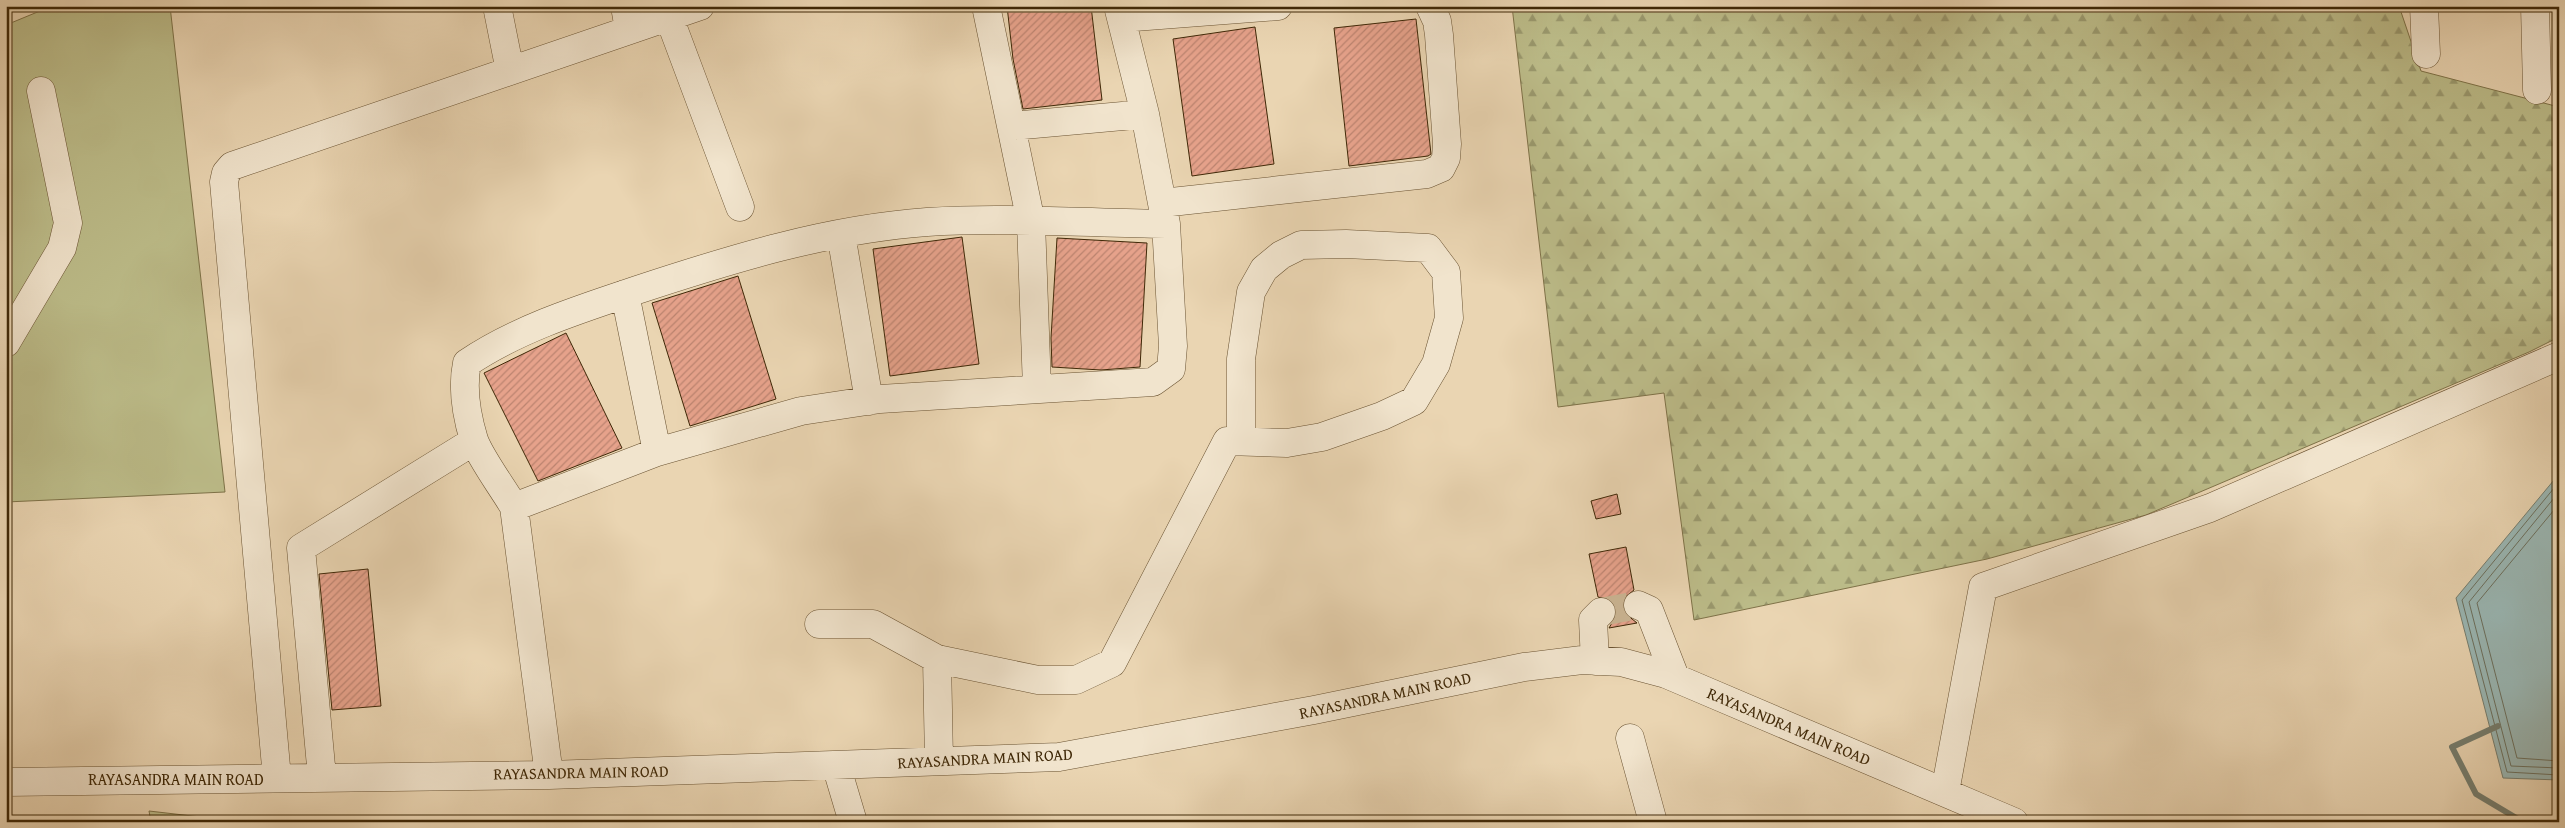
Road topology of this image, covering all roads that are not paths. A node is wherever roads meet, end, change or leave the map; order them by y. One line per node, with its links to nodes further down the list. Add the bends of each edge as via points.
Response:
1 (497, 6): 12 (street)
2 (700, 6): 9 (street)
3 (986, 6): 16 (street)
4 (1278, 6): 8 (street)
5 (1430, 6): 18 (street, via 1439,35 1446,134 1446,158 1440,168 1427,174)
6 (2424, 6): 11 (street)
7 (2535, 6): 13 (street)
8 (1120, 12): 15 (street)
9 (669, 17): 10 (street); 17 (street)
10 (627, 18): 12 (street)
11 (2426, 54)
12 (510, 71): 41 (street, via 232,166 226,173 224,182)
13 (2537, 90)
14 (41, 91): 22 (street, via 68,223 62,248)
15 (1145, 114): 16 (street); 18 (street)
16 (1012, 126): 19 (street)
17 (740, 207)
18 (1164, 214): 19 (street); 24 (street, via 1173,346 1171,369 1153,382)
19 (1031, 222): 20 (street, via 928,222); 24 (street)
20 (841, 234): 21 (street, via 764,251); 25 (street)
21 (625, 294): 26 (street, via 528,331 492,347 467,363 465,395); 28 (street)
22 (6, 343)
23 (2559, 356): 43 (street, via 2210,508 1984,587)
24 (1037, 388): 25 (street)
25 (869, 401): 28 (street, via 801,411)
26 (474, 441): 29 (street); 40 (street, via 301,548)
27 (1241, 441): 27 (street, via 1287,443 1322,437 1414,401 1436,364 1449,318 1446,272 1428,248 1301,245 1264,269 1251,292 1241,359); 33 (street, via 1228,441 1112,663 1076,680 1038,680)
28 (657, 452): 29 (street)
29 (514, 507): 39 (street)
30 (1638, 605): 35 (street, via 1650,610)
31 (1601, 612): 34 (street, via 1593,620)
32 (820, 624): 33 (street, via 873,624)
33 (937, 659): 37 (street)
34 (1595, 660): 35 (street, RAYASANDRA MAIN ROAD, via 1621,662); 37 (street, RAYASANDRA MAIN ROAD, via 1524,667 1059,757)
35 (1675, 677): 43 (street, RAYASANDRA MAIN ROAD)
36 (1630, 738): 45 (street)
37 (938, 762): 38 (street, RAYASANDRA MAIN ROAD)
38 (836, 765): 39 (street, RAYASANDRA MAIN ROAD); 44 (street)
39 (549, 775): 40 (street, RAYASANDRA MAIN ROAD)
40 (322, 777): 41 (street, RAYASANDRA MAIN ROAD)
41 (277, 778): 42 (street, RAYASANDRA MAIN ROAD)
42 (6, 782)
43 (1945, 792): 46 (street, RAYASANDRA MAIN ROAD)
44 (853, 822)
45 (1653, 822)
46 (2014, 822)

